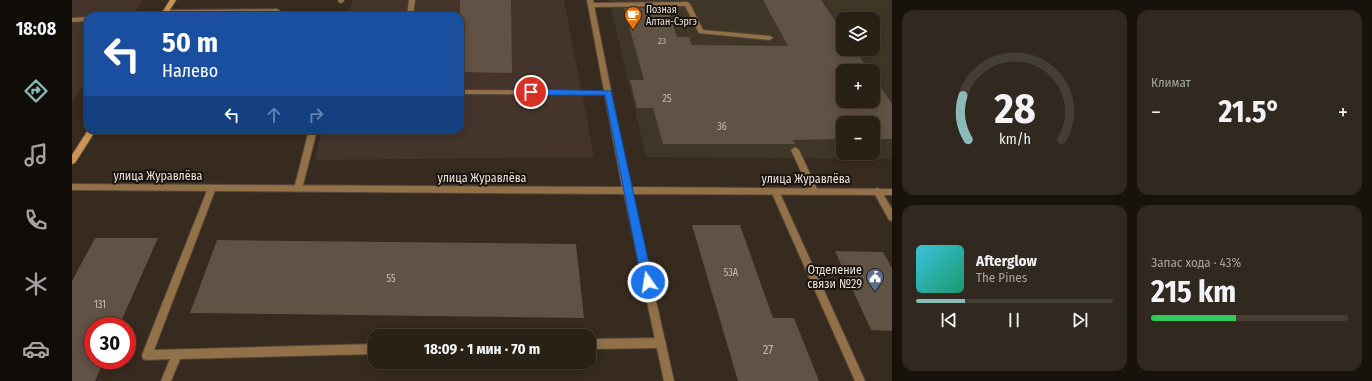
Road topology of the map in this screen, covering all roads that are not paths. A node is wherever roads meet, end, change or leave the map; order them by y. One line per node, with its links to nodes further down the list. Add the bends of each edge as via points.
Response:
1 (173, 0): 4 (main road)
2 (412, 0): 7 (street)
3 (590, 2): 10 (street, via 687,4 701,32); 12 (street)
4 (165, 12)
5 (239, 12): 6 (street)
6 (277, 12)
7 (410, 12)
8 (84, 19): 9 (street)
9 (72, 20)
10 (770, 38)
11 (464, 92): 12 (street)
12 (608, 93): 20 (street)
13 (89, 134): 16 (main road)
14 (312, 134): 19 (street)
15 (795, 150): 22 (street)
16 (72, 161)
17 (72, 187): 18 (street, улица Журавлёва)
18 (212, 188): 19 (street, улица Журавлёва); 29 (street, via 147,355)
19 (298, 189): 20 (street, улица Журавлёва)
20 (627, 190): 21 (street, улица Журавлёва); 26 (street)
21 (775, 191): 22 (street, улица Журавлёва); 32 (street)
22 (814, 191): 23 (street, улица Журавлёва)
23 (877, 192): 24 (street, улица Журавлёва); 25 (street)
24 (892, 192)
25 (892, 217)
26 (661, 343): 27 (street); 31 (street)
27 (596, 344)
28 (368, 349): 29 (street)
29 (177, 354): 30 (street)
30 (166, 381)
31 (669, 381)
32 (860, 381)

